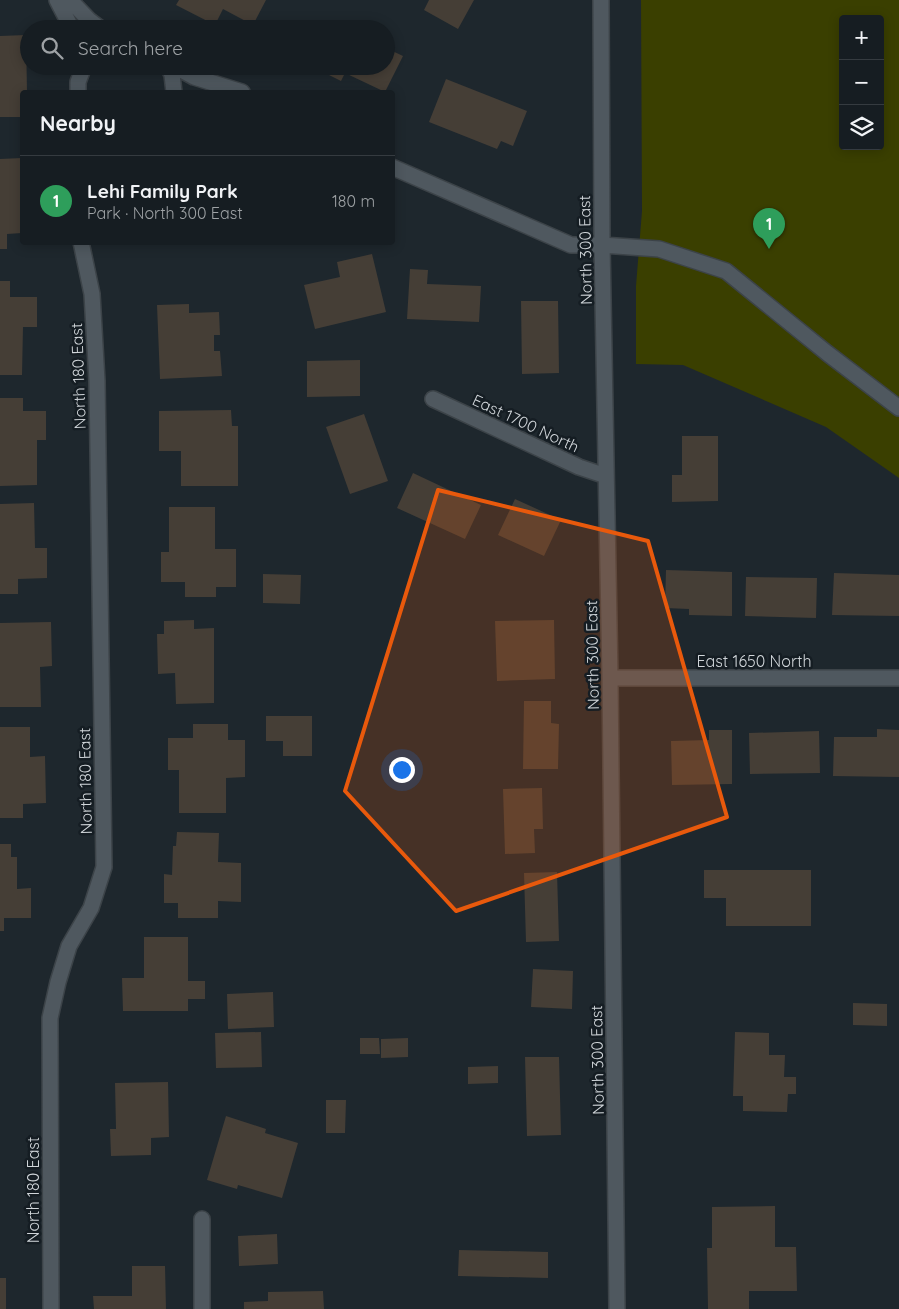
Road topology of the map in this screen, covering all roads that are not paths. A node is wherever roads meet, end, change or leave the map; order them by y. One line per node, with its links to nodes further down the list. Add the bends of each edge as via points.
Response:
1 (57, 0): 4 (street)
2 (70, 0): 5 (street)
3 (601, 0): 12 (street, North 300 East)
4 (67, 20)
5 (89, 20)
6 (172, 75): 8 (street)
7 (190, 75): 9 (street)
8 (174, 90)
9 (236, 90)
10 (395, 168): 12 (street, via 571,245)
11 (82, 245): 19 (street, North 180 East, via 92,294 97,380 104,867 91,908 69,946 50,1018)
12 (602, 245): 14 (street, via 659,249 726,272); 15 (street, North 300 East)
13 (433, 399): 15 (street, East 1700 North, via 579,467)
14 (899, 408)
15 (606, 476): 16 (street, North 300 East)
16 (610, 678): 17 (street, East 1650 North); 21 (street, North 300 East)
17 (899, 678)
18 (202, 1219): 20 (street)
19 (51, 1309)
20 (202, 1309)
21 (617, 1309)

